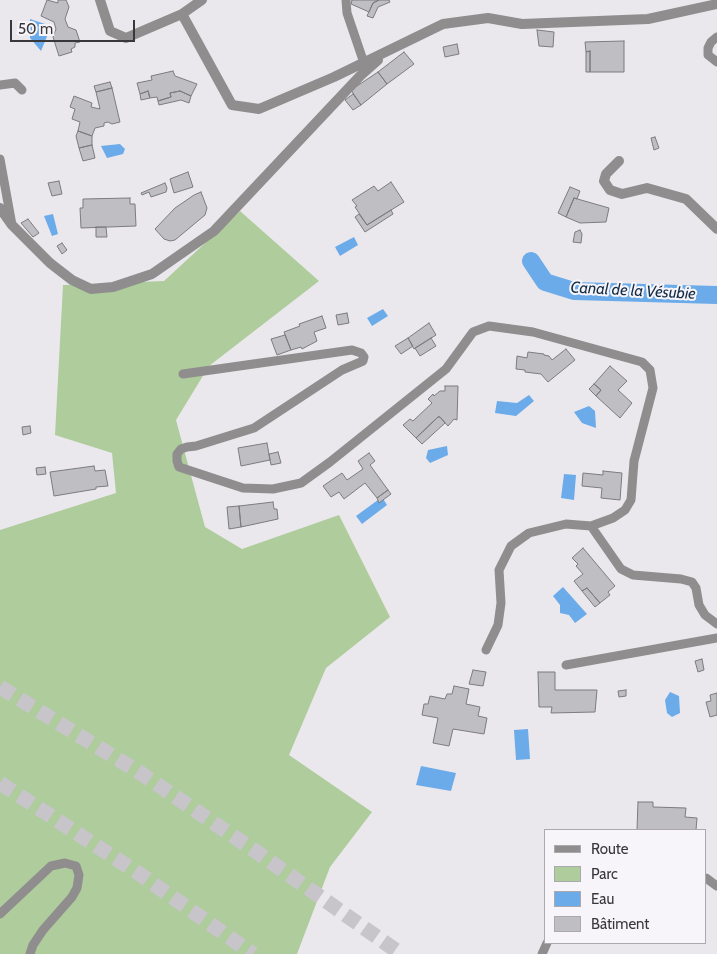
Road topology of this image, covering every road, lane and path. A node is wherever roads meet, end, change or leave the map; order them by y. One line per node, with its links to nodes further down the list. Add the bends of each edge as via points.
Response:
1 (100, 0): 5 (street, via 110,31 126,38)
2 (202, 0): 5 (street)
3 (346, 0): 9 (lane, via 347,13)
4 (717, 4): 7 (street, via 648,19 522,24 488,18 443,24)
5 (182, 14): 9 (street, via 232,105 259,109)
6 (717, 36): 8 (lane, via 708,48 708,55)
7 (386, 52): 9 (street); 15 (street, via 214,231 152,274 113,287 91,289 72,280 50,263)
8 (717, 62)
9 (364, 63)
10 (0, 85): 11 (lane, via 15,83)
11 (22, 90)
12 (0, 160): 15 (lane)
13 (619, 162): 16 (street, via 606,174 604,181 610,190 622,194 647,188 686,199)
14 (0, 208): 15 (street)
15 (12, 225)
16 (717, 229)
17 (183, 374): 18 (lane, via 352,350 361,353 363,361 342,370 254,428 187,446 177,454 179,467 243,488 274,489 302,483 330,462 446,369 473,332 489,326 533,332 642,362 650,370 653,388 634,461 631,500 625,510 613,518)
18 (591, 526): 19 (lane, via 621,569 633,575 692,582 699,605 705,615); 21 (lane, via 566,524 529,533 511,546 499,570 501,603 498,625)
19 (717, 624)
20 (717, 638): 22 (lane)
21 (486, 650)
22 (566, 665)
23 (0, 914): 24 (lane, via 52,866 65,863 76,866 79,874 72,898 43,930)
24 (30, 954)

